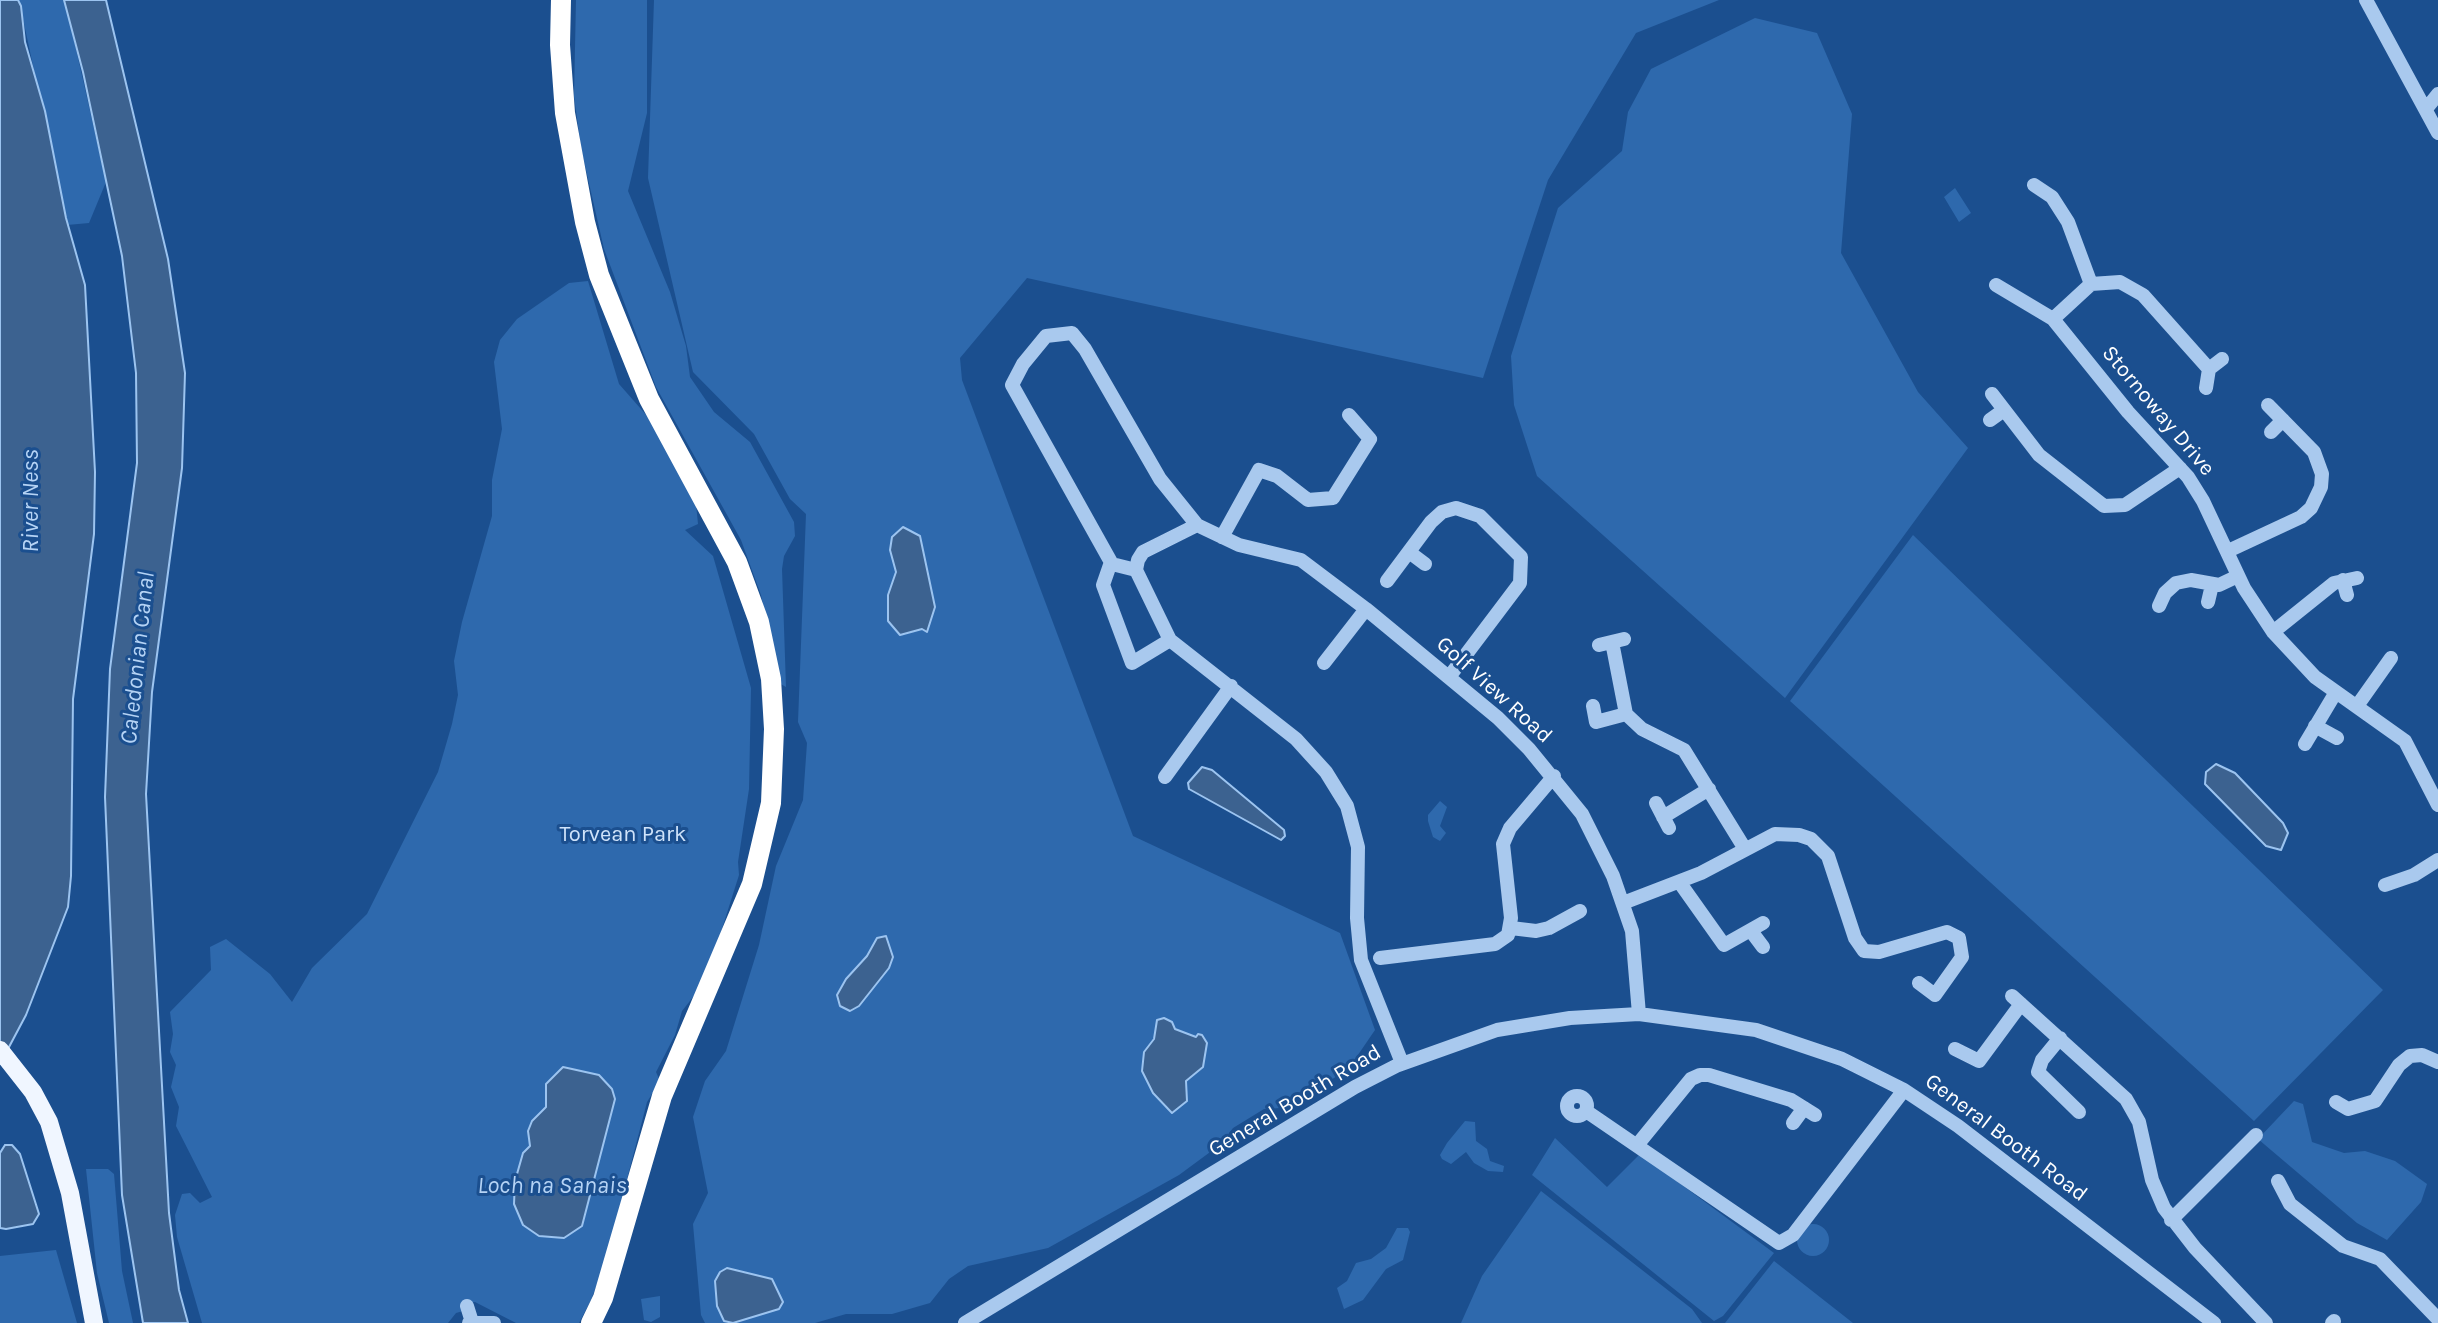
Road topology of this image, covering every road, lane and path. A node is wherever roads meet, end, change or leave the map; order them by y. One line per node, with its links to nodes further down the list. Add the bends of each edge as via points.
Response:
1 (561, 0): 81 (highway, via 565,113 599,275 649,399 737,562 759,622 773,717 771,803 752,884 673,1065)
2 (2366, 0): 4 (street)
3 (2438, 94): 4 (street)
4 (2426, 109): 5 (street)
5 (2438, 133)
6 (2034, 185): 7 (street, via 2052,197 2068,222)
7 (2091, 284): 9 (street); 11 (street, via 2107,281 2132,287)
8 (1996, 285): 9 (street, Stornoway Drive)
9 (2053, 319): 20 (street, Stornoway Drive)
10 (2222, 359): 11 (street)
11 (2209, 369): 12 (street)
12 (2206, 388)
13 (1992, 394): 15 (street)
14 (2268, 405): 18 (street)
15 (2004, 410): 17 (street); 20 (street, via 2039,455 2104,506 2125,505)
16 (1349, 415): 22 (street, via 1370,439 1333,498 1308,500 1277,476 1259,470)
17 (1990, 420)
18 (2283, 420): 19 (street); 23 (street, via 2319,461 2321,487 2316,499 2301,517)
19 (2271, 432)
20 (2180, 468): 23 (street, Stornoway Drive)
21 (1197, 525): 22 (street, Golf View Road); 25 (street, via 1160,479 1085,349 1072,333 1046,336 1012,385); 27 (street, via 1143,552)
22 (1222, 537): 34 (street, Golf View Road, via 1301,560)
23 (2228, 551): 28 (street, Stornoway Drive)
24 (1409, 552): 26 (street); 29 (street); 42 (street, via 1431,522 1456,508 1480,516 1521,557 1520,583)
25 (1111, 562): 27 (street); 36 (street, via 1103,585 1132,663)
26 (1425, 564)
27 (1136, 570): 36 (street)
28 (2238, 576): 30 (street); 35 (street, Stornoway Drive)
29 (1387, 581)
30 (2212, 585): 32 (street); 33 (street, via 2176,583)
31 (2347, 595): 35 (street, via 2350,579 2328,587)
32 (2208, 602)
33 (2159, 606)
34 (1366, 609): 38 (street); 42 (street, Golf View Road)
35 (2273, 632): 44 (street, Stornoway Drive)
36 (1170, 640): 43 (street)
37 (1612, 642): 47 (street)
38 (1339, 643): 39 (street); 41 (street)
39 (1352, 653)
40 (2391, 658): 46 (street, via 2372,670)
41 (1324, 663)
42 (1449, 677): 51 (street, Golf View Road)
43 (1231, 686): 52 (street); 71 (street, via 1312,754 1347,806 1358,847 1361,960)
44 (2336, 692): 46 (street, Stornoway Drive); 48 (street)
45 (1593, 706): 47 (street, via 1591,726)
46 (2357, 706): 54 (street, Stornoway Drive, via 2405,741)
47 (1626, 714): 53 (street, via 1642,729 1684,750)
48 (2315, 726): 49 (street); 50 (street)
49 (2337, 738)
50 (2305, 744)
51 (1554, 776): 61 (street, Golf View Road, via 1593,832); 62 (street, via 1503,844)
52 (1165, 777)
53 (1709, 789): 55 (street); 56 (street)
54 (2438, 805)
55 (1663, 816)
56 (1745, 849): 58 (street); 65 (street, via 1786,833 1820,846 1864,951 1879,952 1947,932 1959,938 1962,957 1931,1000)
57 (2438, 860): 59 (street)
58 (1680, 883): 61 (street); 64 (street, via 1720,943 1728,945 1757,927)
59 (2385, 885)
60 (1561, 903): 62 (street, via 1575,914 1536,931)
61 (1623, 903): 66 (street, Golf View Road, via 1636,952)
62 (1511, 928): 63 (street, via 1495,944 1384,958)
63 (1385, 941)
64 (1763, 947)
65 (1919, 983)
66 (1639, 1014): 71 (street, General Booth Road, via 1585,1016 1497,1030); 72 (street, General Booth Road, via 1756,1030 1842,1059)
67 (2060, 1038): 68 (street, via 2017,1000 1977,1067); 75 (street, via 2038,1072 2062,1103); 80 (street, via 2134,1111 2157,1196)
68 (1955, 1049)
69 (0, 1050): 85 (main road, via 49,1122 62,1161)
70 (2438, 1062): 73 (street, via 2410,1056 2375,1101 2348,1109)
71 (1402, 1063): 89 (street, General Booth Road)
72 (1904, 1090): 78 (street, via 1793,1235 1779,1243); 90 (street, General Booth Road)
73 (2336, 1102)
74 (1586, 1111): 78 (street)
75 (2079, 1112)
76 (1793, 1123): 78 (street, via 1809,1111 1791,1100 1700,1075 1691,1079)
77 (2256, 1135): 80 (street)
78 (1638, 1144)
79 (2278, 1181): 83 (street, via 2290,1204 2343,1246 2380,1259)
80 (2171, 1220): 91 (street)
81 (603, 1298): 87 (highway); 88 (highway)
82 (467, 1306): 84 (street)
83 (2438, 1319)
84 (471, 1322): 86 (street)
85 (94, 1323)
86 (494, 1323)
87 (591, 1323)
88 (602, 1323)
89 (965, 1323)
90 (2214, 1323)
91 (2266, 1323)

